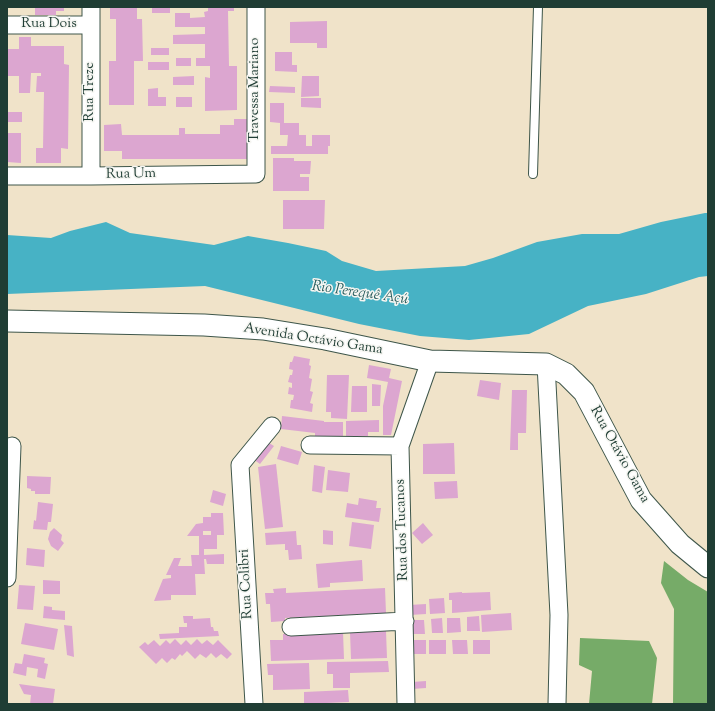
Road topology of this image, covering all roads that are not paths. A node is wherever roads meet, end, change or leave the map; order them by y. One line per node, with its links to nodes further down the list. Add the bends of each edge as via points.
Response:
1 (91, 7): 5 (street, Rua Treze)
2 (256, 7): 6 (street, Travessa Mariano)
3 (538, 7): 7 (lane)
4 (7, 25): 5 (street, Rua Dois)
5 (91, 25): 9 (street, Rua Treze)
6 (256, 174): 9 (street, Rua Um)
7 (533, 174)
8 (7, 176): 9 (street, Rua Um)
9 (91, 176)
10 (7, 321): 11 (street, Avenida Octávio Gama, via 204,325 263,329)
11 (430, 361): 12 (street, Avenida Octávio Gama); 16 (street, Rua dos Tucanos)
12 (546, 364): 17 (street, Rua Otávio Gama, via 566,374 584,392 641,500 680,544); 23 (street, via 559,615)
13 (272, 426): 21 (street, Rua Colibri, via 240,464)
14 (310, 445): 16 (street)
15 (12, 446): 18 (street)
16 (400, 446): 19 (street, Rua dos Tucanos)
17 (708, 566)
18 (7, 578)
19 (405, 621): 20 (street); 22 (street, Rua dos Tucanos)
20 (291, 627)
21 (254, 704)
22 (406, 704)
23 (557, 704)

